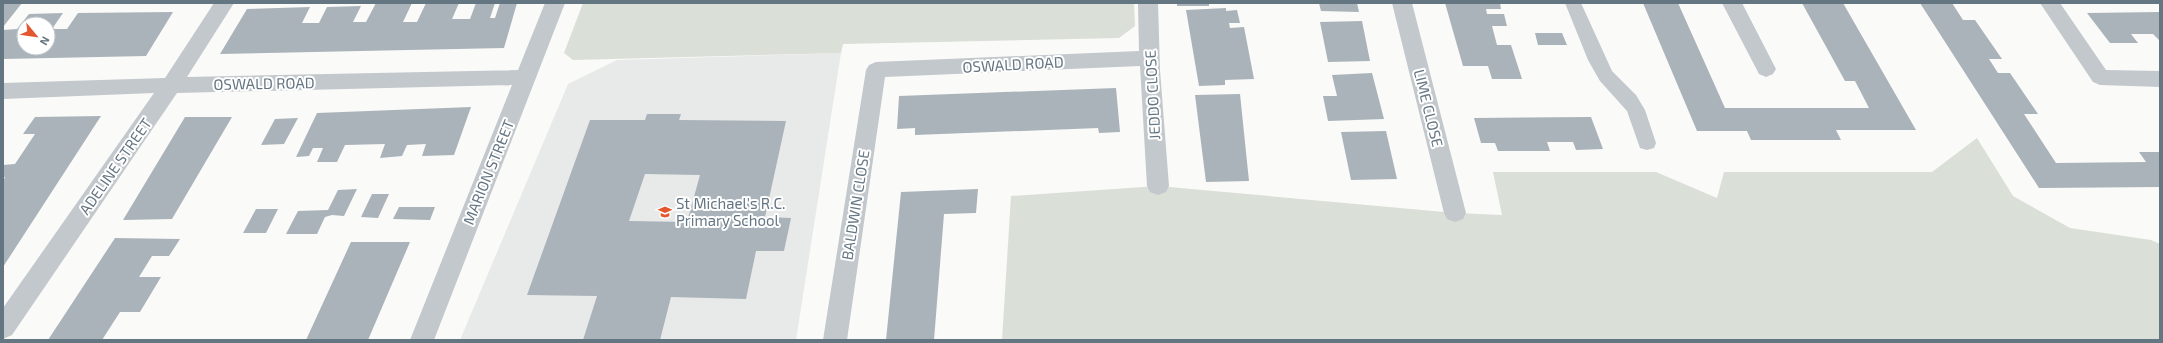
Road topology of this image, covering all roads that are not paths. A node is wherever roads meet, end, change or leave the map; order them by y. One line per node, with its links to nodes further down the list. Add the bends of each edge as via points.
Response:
1 (224, 3): 13 (street, ADELINE STREET)
2 (555, 3): 11 (street, MARION STREET)
3 (1148, 3): 8 (street, JEDDO CLOSE)
4 (1402, 3): 17 (street, LIME CLOSE)
5 (1573, 3): 15 (lane, via 1606,76 1630,100 1636,110)
6 (1732, 3): 9 (street)
7 (2050, 3): 12 (street, via 2100,78)
8 (1150, 58): 10 (street, OSWALD ROAD); 16 (street, JEDDO CLOSE)
9 (1766, 69)
10 (876, 70): 20 (street, BALDWIN CLOSE)
11 (526, 77): 13 (street, OSWALD ROAD); 19 (street, MARION STREET)
12 (2160, 79)
13 (171, 85): 14 (street, OSWALD ROAD); 18 (street, ADELINE STREET)
14 (3, 91)
15 (1647, 143)
16 (1158, 186)
17 (1455, 213)
18 (3, 328)
19 (422, 340)
20 (835, 340)

